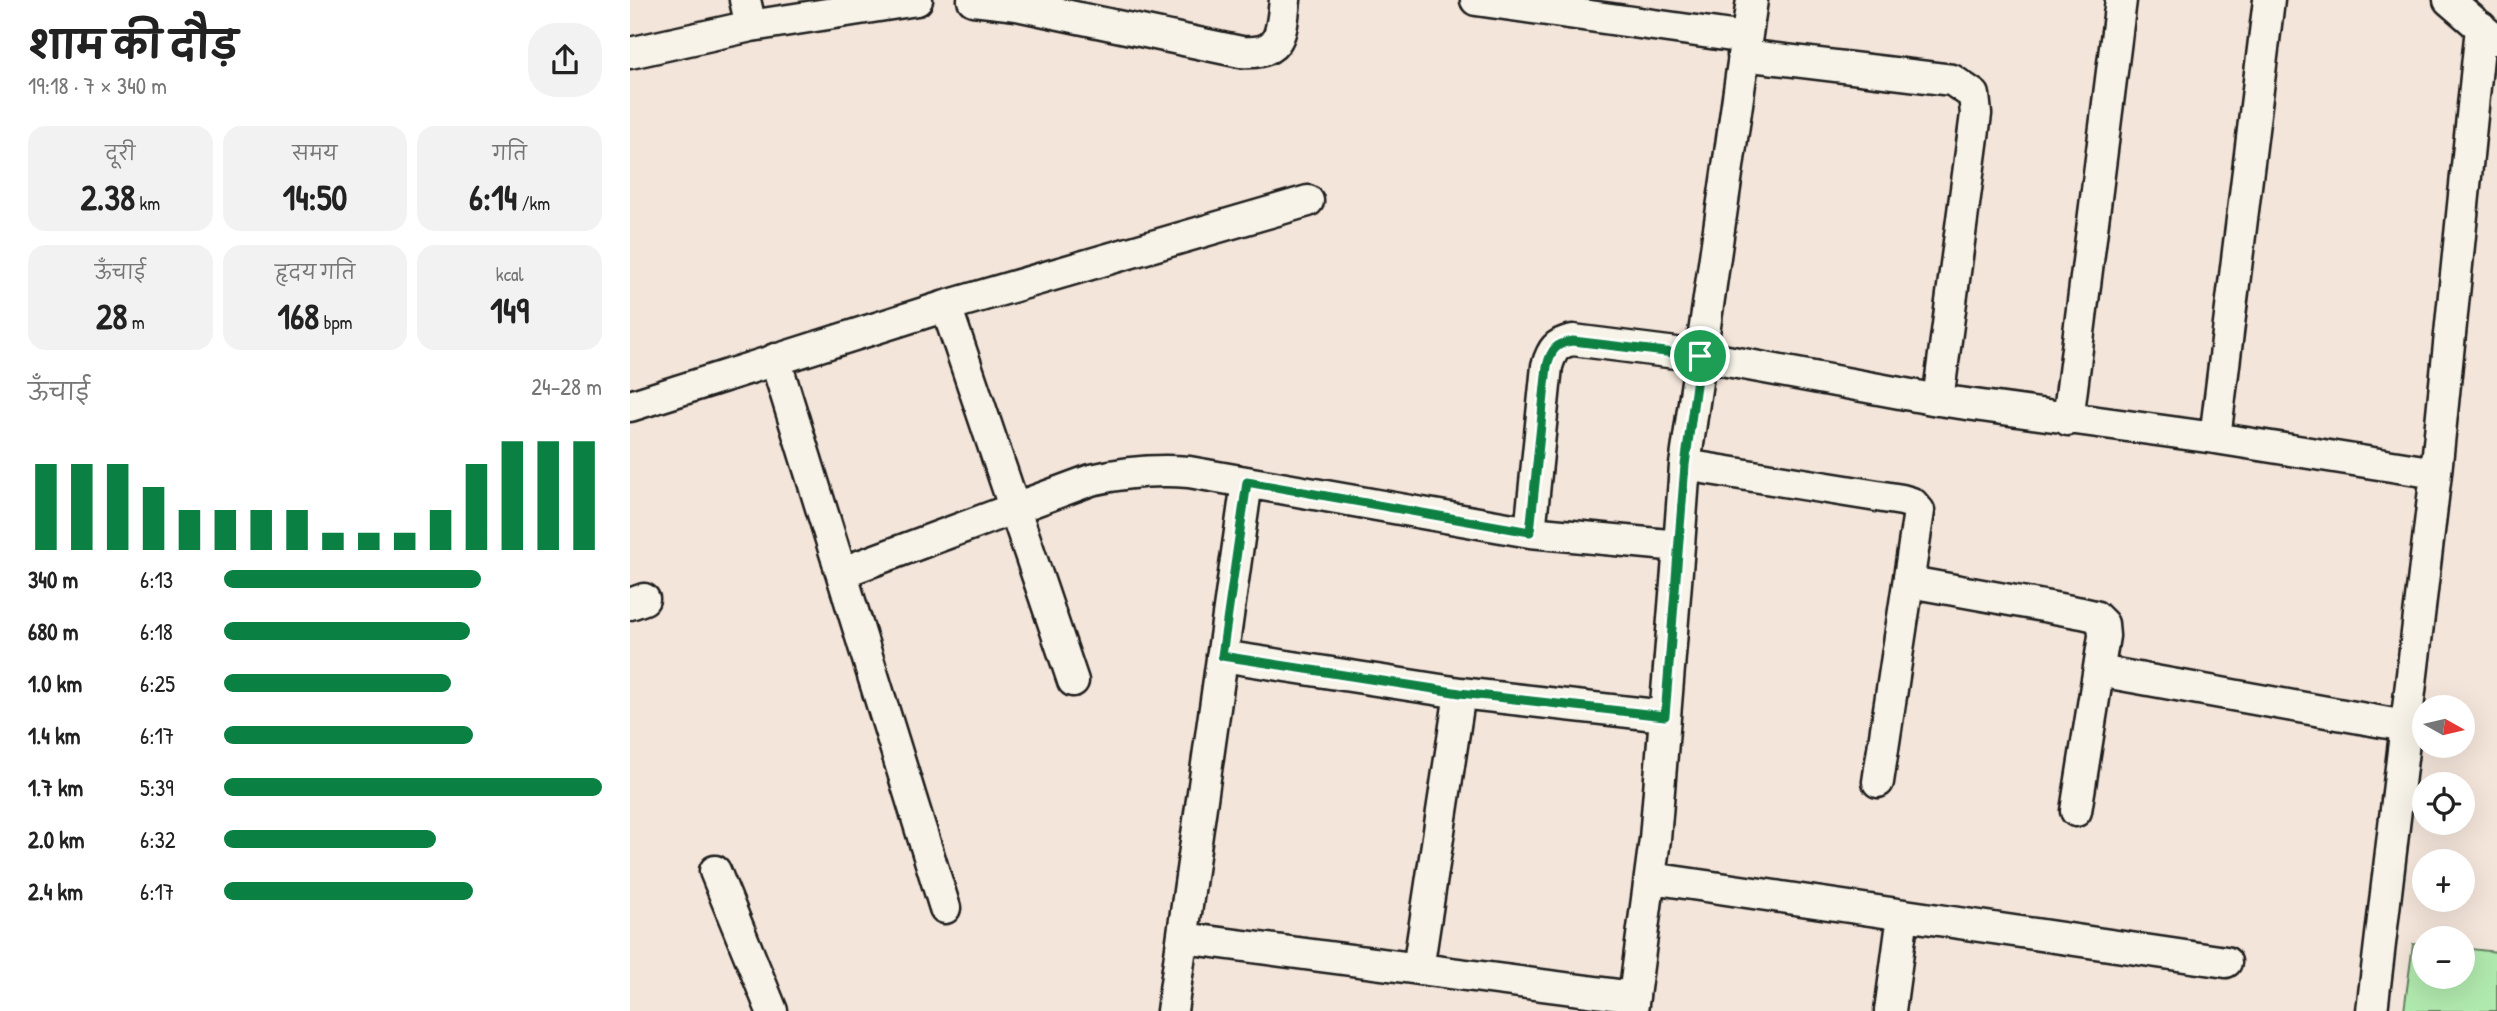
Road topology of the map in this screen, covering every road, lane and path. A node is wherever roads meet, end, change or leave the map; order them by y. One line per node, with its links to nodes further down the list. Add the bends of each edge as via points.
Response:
1 (917, 0): 9 (street)
2 (973, 0): 3 (street, via 1261,54 1275,46)
3 (1285, 0)
4 (1476, 0): 11 (street)
5 (1752, 0): 11 (street)
6 (2121, 0): 19 (street)
7 (2269, 0): 20 (street)
8 (2449, 0): 10 (street)
9 (748, 13): 12 (street)
10 (2489, 35): 22 (street)
11 (1745, 46): 15 (street); 17 (street, via 1952,80 1974,95 1976,114)
12 (630, 53)
13 (1308, 201): 14 (street)
14 (946, 306): 16 (street); 24 (street)
15 (1700, 356): 17 (street); 21 (street); 25 (street, via 1573,341 1560,342 1551,351)
16 (775, 359): 18 (street); 27 (street)
17 (1938, 400): 19 (street)
18 (630, 406)
19 (2068, 420): 20 (street)
20 (2215, 438): 22 (street)
21 (1685, 465): 26 (street); 28 (street, via 1912,503 1919,510 1919,521)
22 (2436, 473): 34 (street)
23 (1247, 482): 24 (street, via 1189,471 1128,471); 25 (street); 29 (street)
24 (1013, 510): 27 (street); 31 (street)
25 (1530, 532): 26 (street)
26 (1679, 546): 33 (street)
27 (843, 572): 39 (street)
28 (1910, 582): 30 (street, via 2095,616 2103,624 2104,636); 35 (street)
29 (1222, 656): 32 (street); 41 (street)
30 (2099, 671): 34 (street); 36 (street)
31 (1073, 681)
32 (1460, 693): 33 (street); 43 (street)
33 (1665, 716): 38 (street)
34 (2405, 726): 48 (street)
35 (1878, 782)
36 (2076, 811)
37 (715, 871): 45 (street)
38 (1651, 878): 40 (street); 44 (street)
39 (945, 908)
40 (1903, 915): 42 (street); 47 (street)
41 (1183, 938): 43 (street); 46 (street)
42 (2226, 962)
43 (1418, 969): 44 (street)
44 (1633, 1004)
45 (772, 1011)
46 (1172, 1011)
47 (1890, 1011)
48 (2372, 1011)

